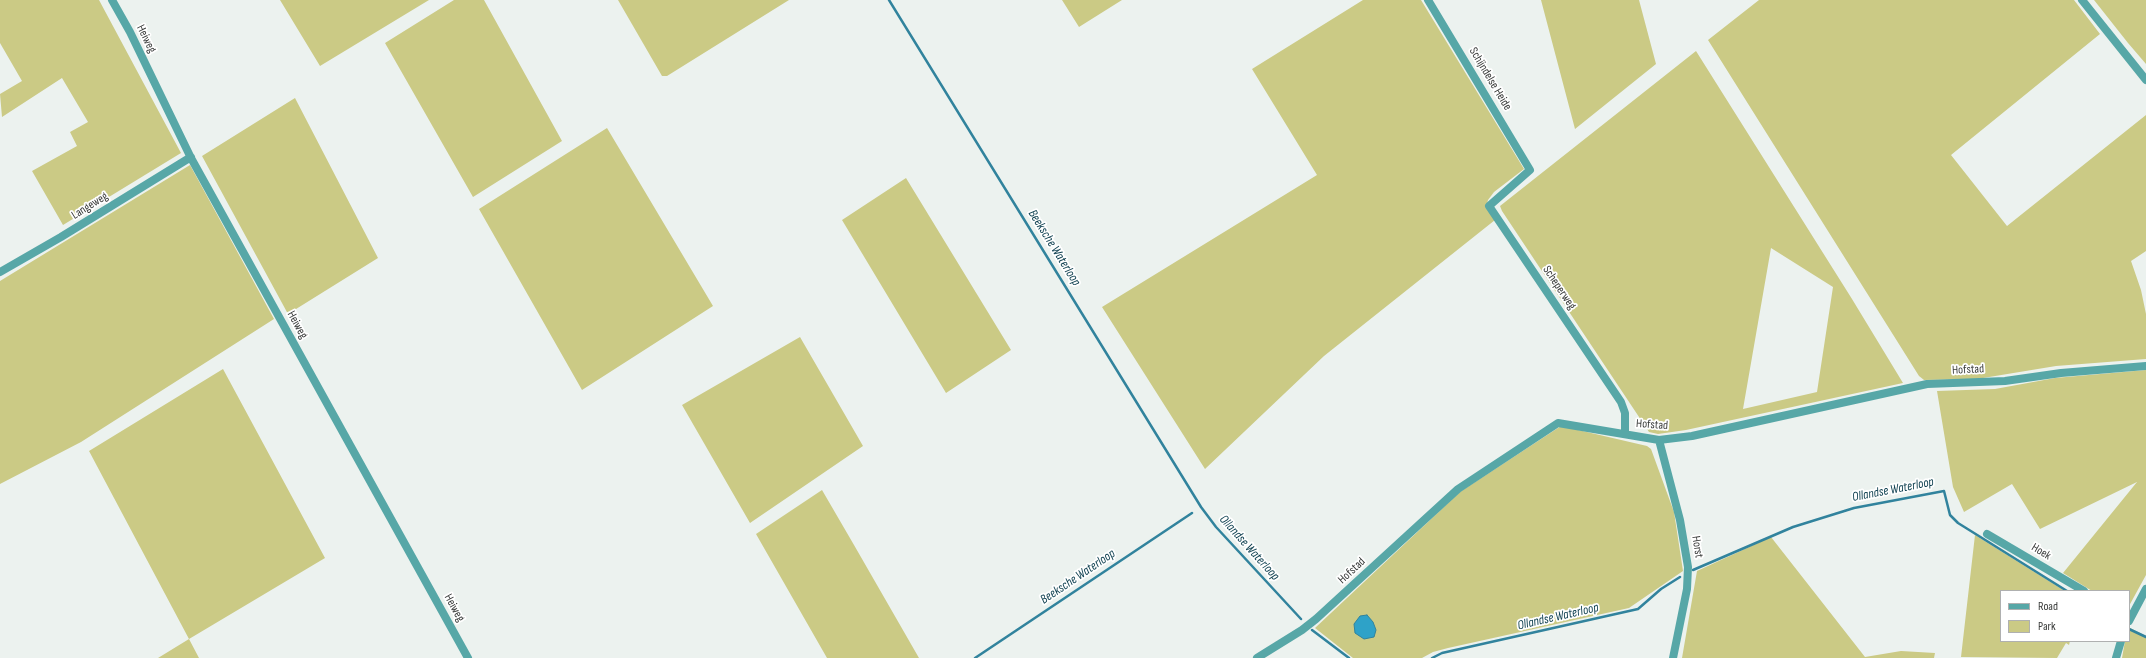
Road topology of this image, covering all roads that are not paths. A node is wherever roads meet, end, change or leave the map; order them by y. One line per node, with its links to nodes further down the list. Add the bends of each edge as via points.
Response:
1 (112, 0): 5 (street, Heiweg)
2 (1428, 0): 6 (street, Schijndelse Heide)
3 (2082, 0): 4 (street)
4 (2146, 80)
5 (191, 157): 7 (street, Langeweg); 16 (street, Heiweg)
6 (1530, 170): 9 (street, Scheperweg, via 1489,206 1621,402 1625,413)
7 (0, 272)
8 (2146, 366): 10 (street, Hofstad, via 2061,373 2006,381 1927,384 1708,433)
9 (1625, 434): 10 (street, Hofstad); 17 (street, Hofstad, via 1558,423 1458,489 1316,619)
10 (1659, 440): 18 (street, Horst, via 1680,520 1688,567 1687,589)
11 (1987, 534): 13 (street, Hoek)
12 (2146, 589): 14 (street)
13 (2082, 590)
14 (2130, 617)
15 (2121, 642): 19 (street)
16 (468, 658)
17 (1257, 658)
18 (1673, 658)
19 (2116, 658)

